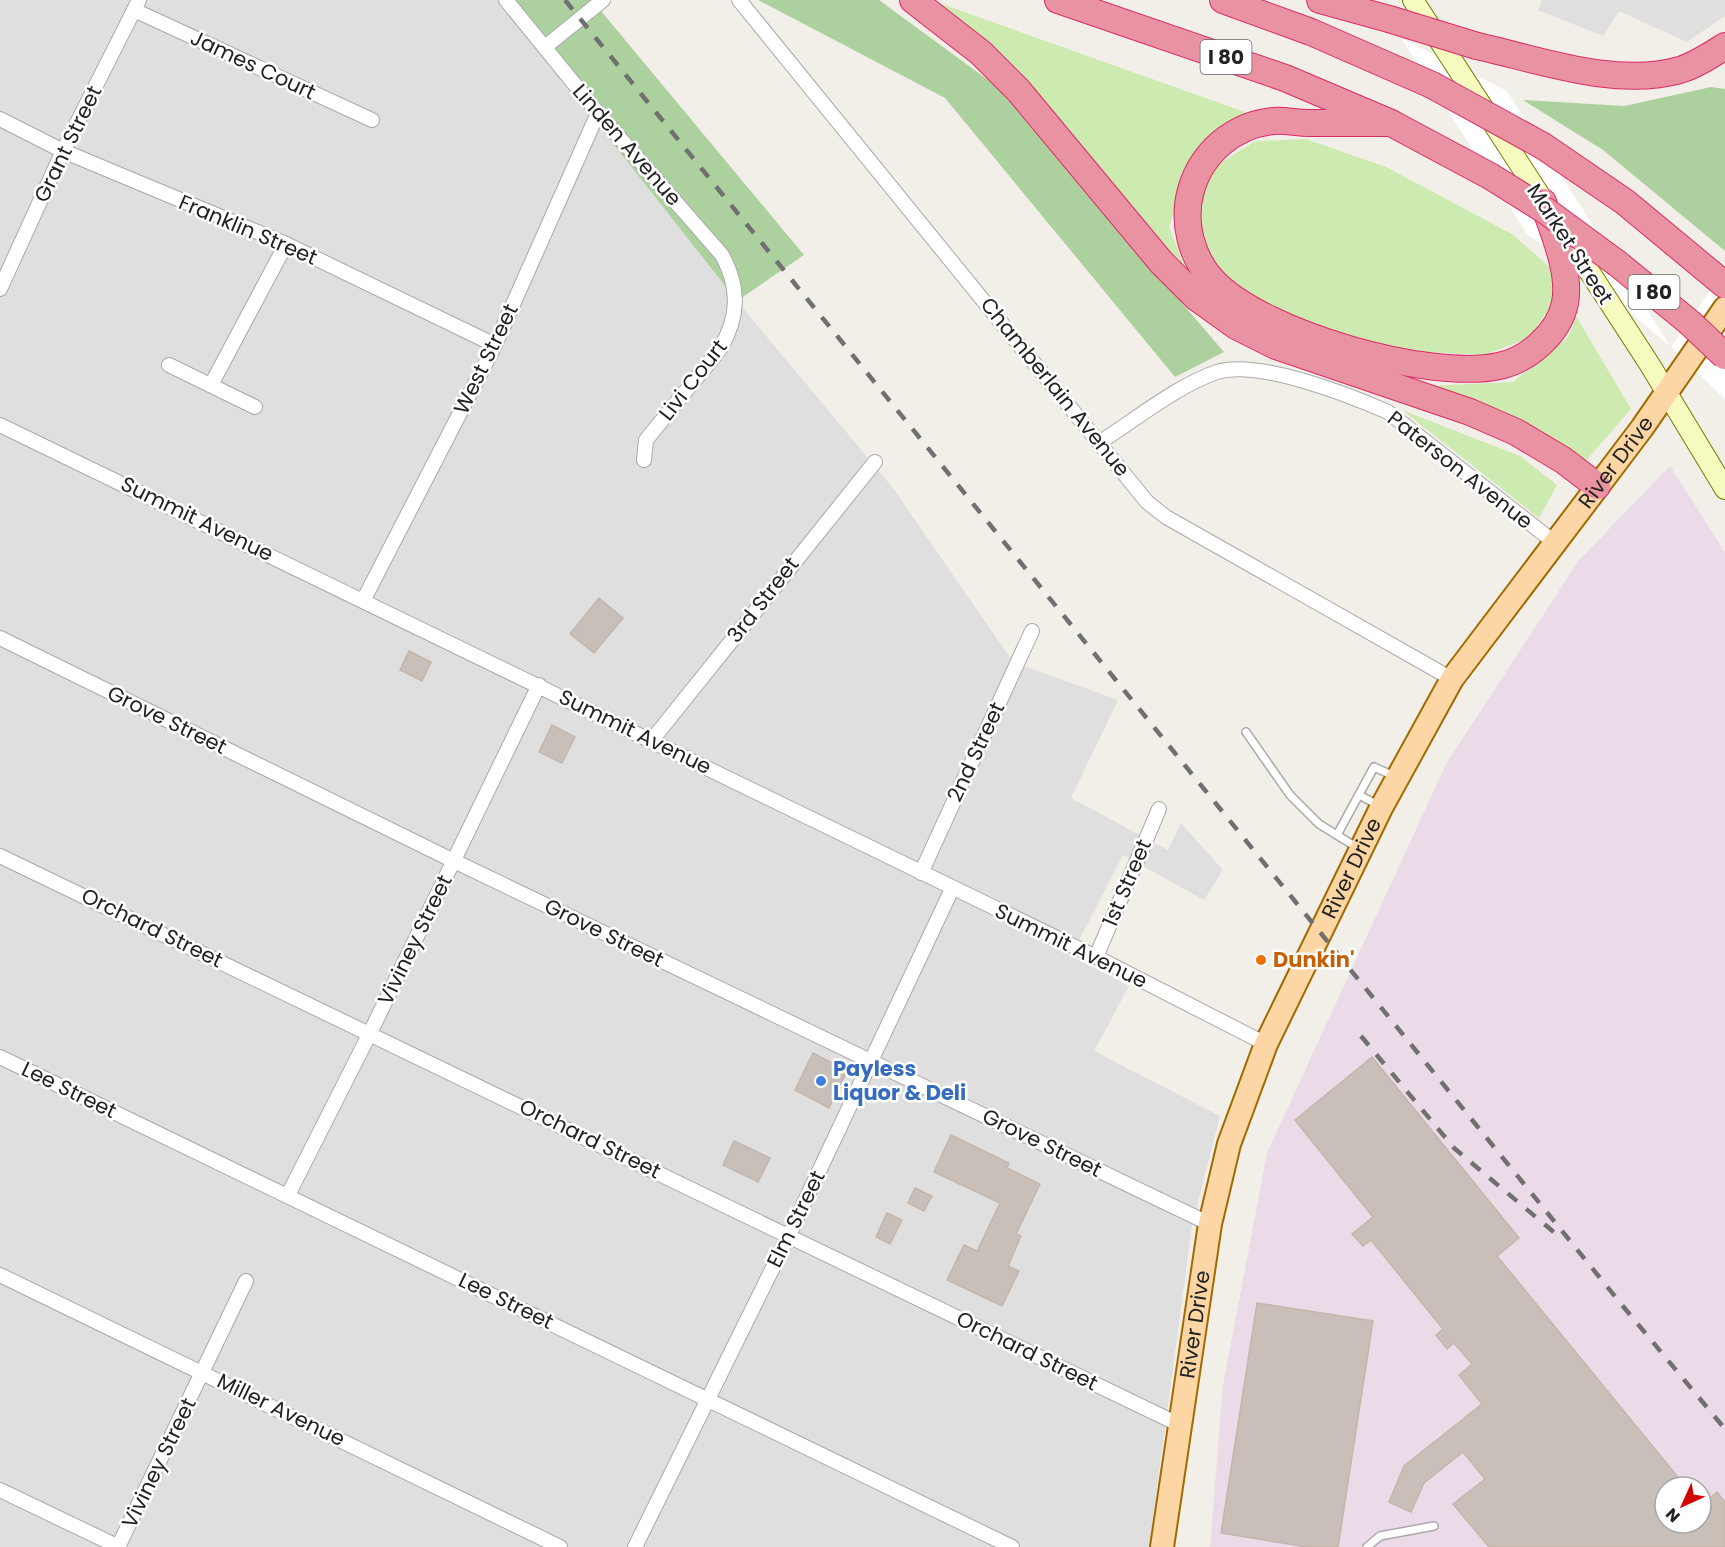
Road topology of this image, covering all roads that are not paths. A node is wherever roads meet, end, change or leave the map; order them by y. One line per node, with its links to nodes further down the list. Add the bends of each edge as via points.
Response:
1 (506, 0): 11 (street, Linden Avenue)
2 (603, 0): 11 (street)
3 (739, 0): 30 (street, Chamberlain Avenue)
4 (913, 0): 33 (highway, via 981,53 1018,90 1161,262 1197,298 1236,326 1276,346 1470,412 1516,432)
5 (1058, 0): 15 (highway, I 80, via 1286,78)
6 (1223, 0): 19 (highway, I 80, bridge, via 1320,35 1432,85 1543,146 1625,202)
7 (1320, 0): 10 (highway, bridge, via 1477,46 1613,74 1681,70)
8 (1413, 0): 17 (main road, Market Street)
9 (136, 5): 14 (street, James Court); 16 (street, Grant Street)
10 (1725, 46)
11 (545, 47): 12 (street, Linden Avenue)
12 (598, 113): 21 (street, Linden Avenue, via 722,255); 23 (street, West Street)
13 (0, 119): 16 (street, Franklin Street)
14 (372, 120)
15 (1391, 123): 17 (highway, via 1274,121 1244,129 1219,145 1199,169 1187,213 1194,250 1214,282 1255,312 1288,328 1356,351 1437,366 1497,367 1540,345 1556,324 1565,302 1556,242); 24 (highway, I 80, bridge, via 1546,211 1618,264)
16 (63, 151): 18 (street, Franklin Street); 20 (street, Grant Street)
17 (1543, 202): 27 (main road, Market Street)
18 (286, 244): 23 (street, Franklin Street); 26 (street)
19 (1722, 282)
20 (0, 289)
21 (736, 296): 31 (street, Livi Court, via 730,333 646,440)
22 (1725, 308): 27 (main road, River Drive)
23 (495, 345): 36 (street, West Street)
24 (1725, 356)
25 (169, 365): 26 (street)
26 (211, 385): 28 (street)
27 (1667, 393): 33 (main road, River Drive); 34 (main road, Market Street)
28 (255, 407)
29 (0, 425): 36 (street, Summit Avenue)
30 (1100, 442): 35 (street, Paterson Avenue, via 1196,381 1244,368 1265,371 1388,412); 39 (street, Chamberlain Avenue, via 1147,502 1166,517)
31 (644, 460)
32 (875, 462): 42 (street, 3rd Street)
33 (1597, 486): 35 (main road, River Drive)
34 (1725, 489)
35 (1554, 542): 39 (main road, River Drive)
36 (364, 599): 40 (street, Summit Avenue)
37 (1032, 631): 51 (street, 2nd Street)
38 (0, 638): 50 (street, Grove Street)
39 (1452, 679): 43 (main road, River Drive)
40 (539, 685): 42 (street, Summit Avenue); 50 (street, Viviney Street)
41 (1246, 732): 47 (lane, via 1290,795 1319,824)
42 (652, 740): 51 (street, Summit Avenue)
43 (1397, 777): 44 (lane, via 1374,767); 45 (main road, River Drive)
44 (1359, 795): 45 (lane); 47 (lane)
45 (1382, 808): 48 (main road, River Drive)
46 (1159, 809): 53 (street, 1st Street)
47 (1337, 835): 48 (lane)
48 (1360, 849): 55 (main road, River Drive)
49 (0, 856): 54 (street, Orchard Street)
50 (454, 861): 54 (street, Viviney Street); 57 (street, Grove Street)
51 (921, 873): 52 (street, Summit Avenue)
52 (952, 889): 53 (street, Summit Avenue); 57 (street, Elm Street)
53 (1096, 957): 55 (street, Summit Avenue)
54 (370, 1033): 58 (street, Viviney Street); 60 (street, Orchard Street)
55 (1266, 1044): 59 (main road, River Drive, via 1229,1144)
56 (0, 1057): 58 (street, Lee Street)
57 (872, 1062): 59 (street, Grove Street); 60 (street, Elm Street)
58 (288, 1195): 64 (street, Lee Street)
59 (1210, 1224): 65 (main road, River Drive)
60 (789, 1235): 64 (street, Elm Street); 65 (street, Orchard Street)
61 (0, 1275): 63 (street, Miller Avenue)
62 (246, 1281): 63 (street, Viviney Street)
63 (203, 1371): 68 (street, Viviney Street); 69 (street, Miller Avenue)
64 (707, 1399): 70 (street, Elm Street); 71 (street, Lee Street)
65 (1178, 1424): 72 (main road, River Drive)
66 (0, 1490): 68 (street)
67 (1434, 1526): 73 (lane, via 1380,1536)
68 (118, 1547)
69 (560, 1547)
70 (635, 1547)
71 (1012, 1547)
72 (1162, 1547)
73 (1367, 1547)

